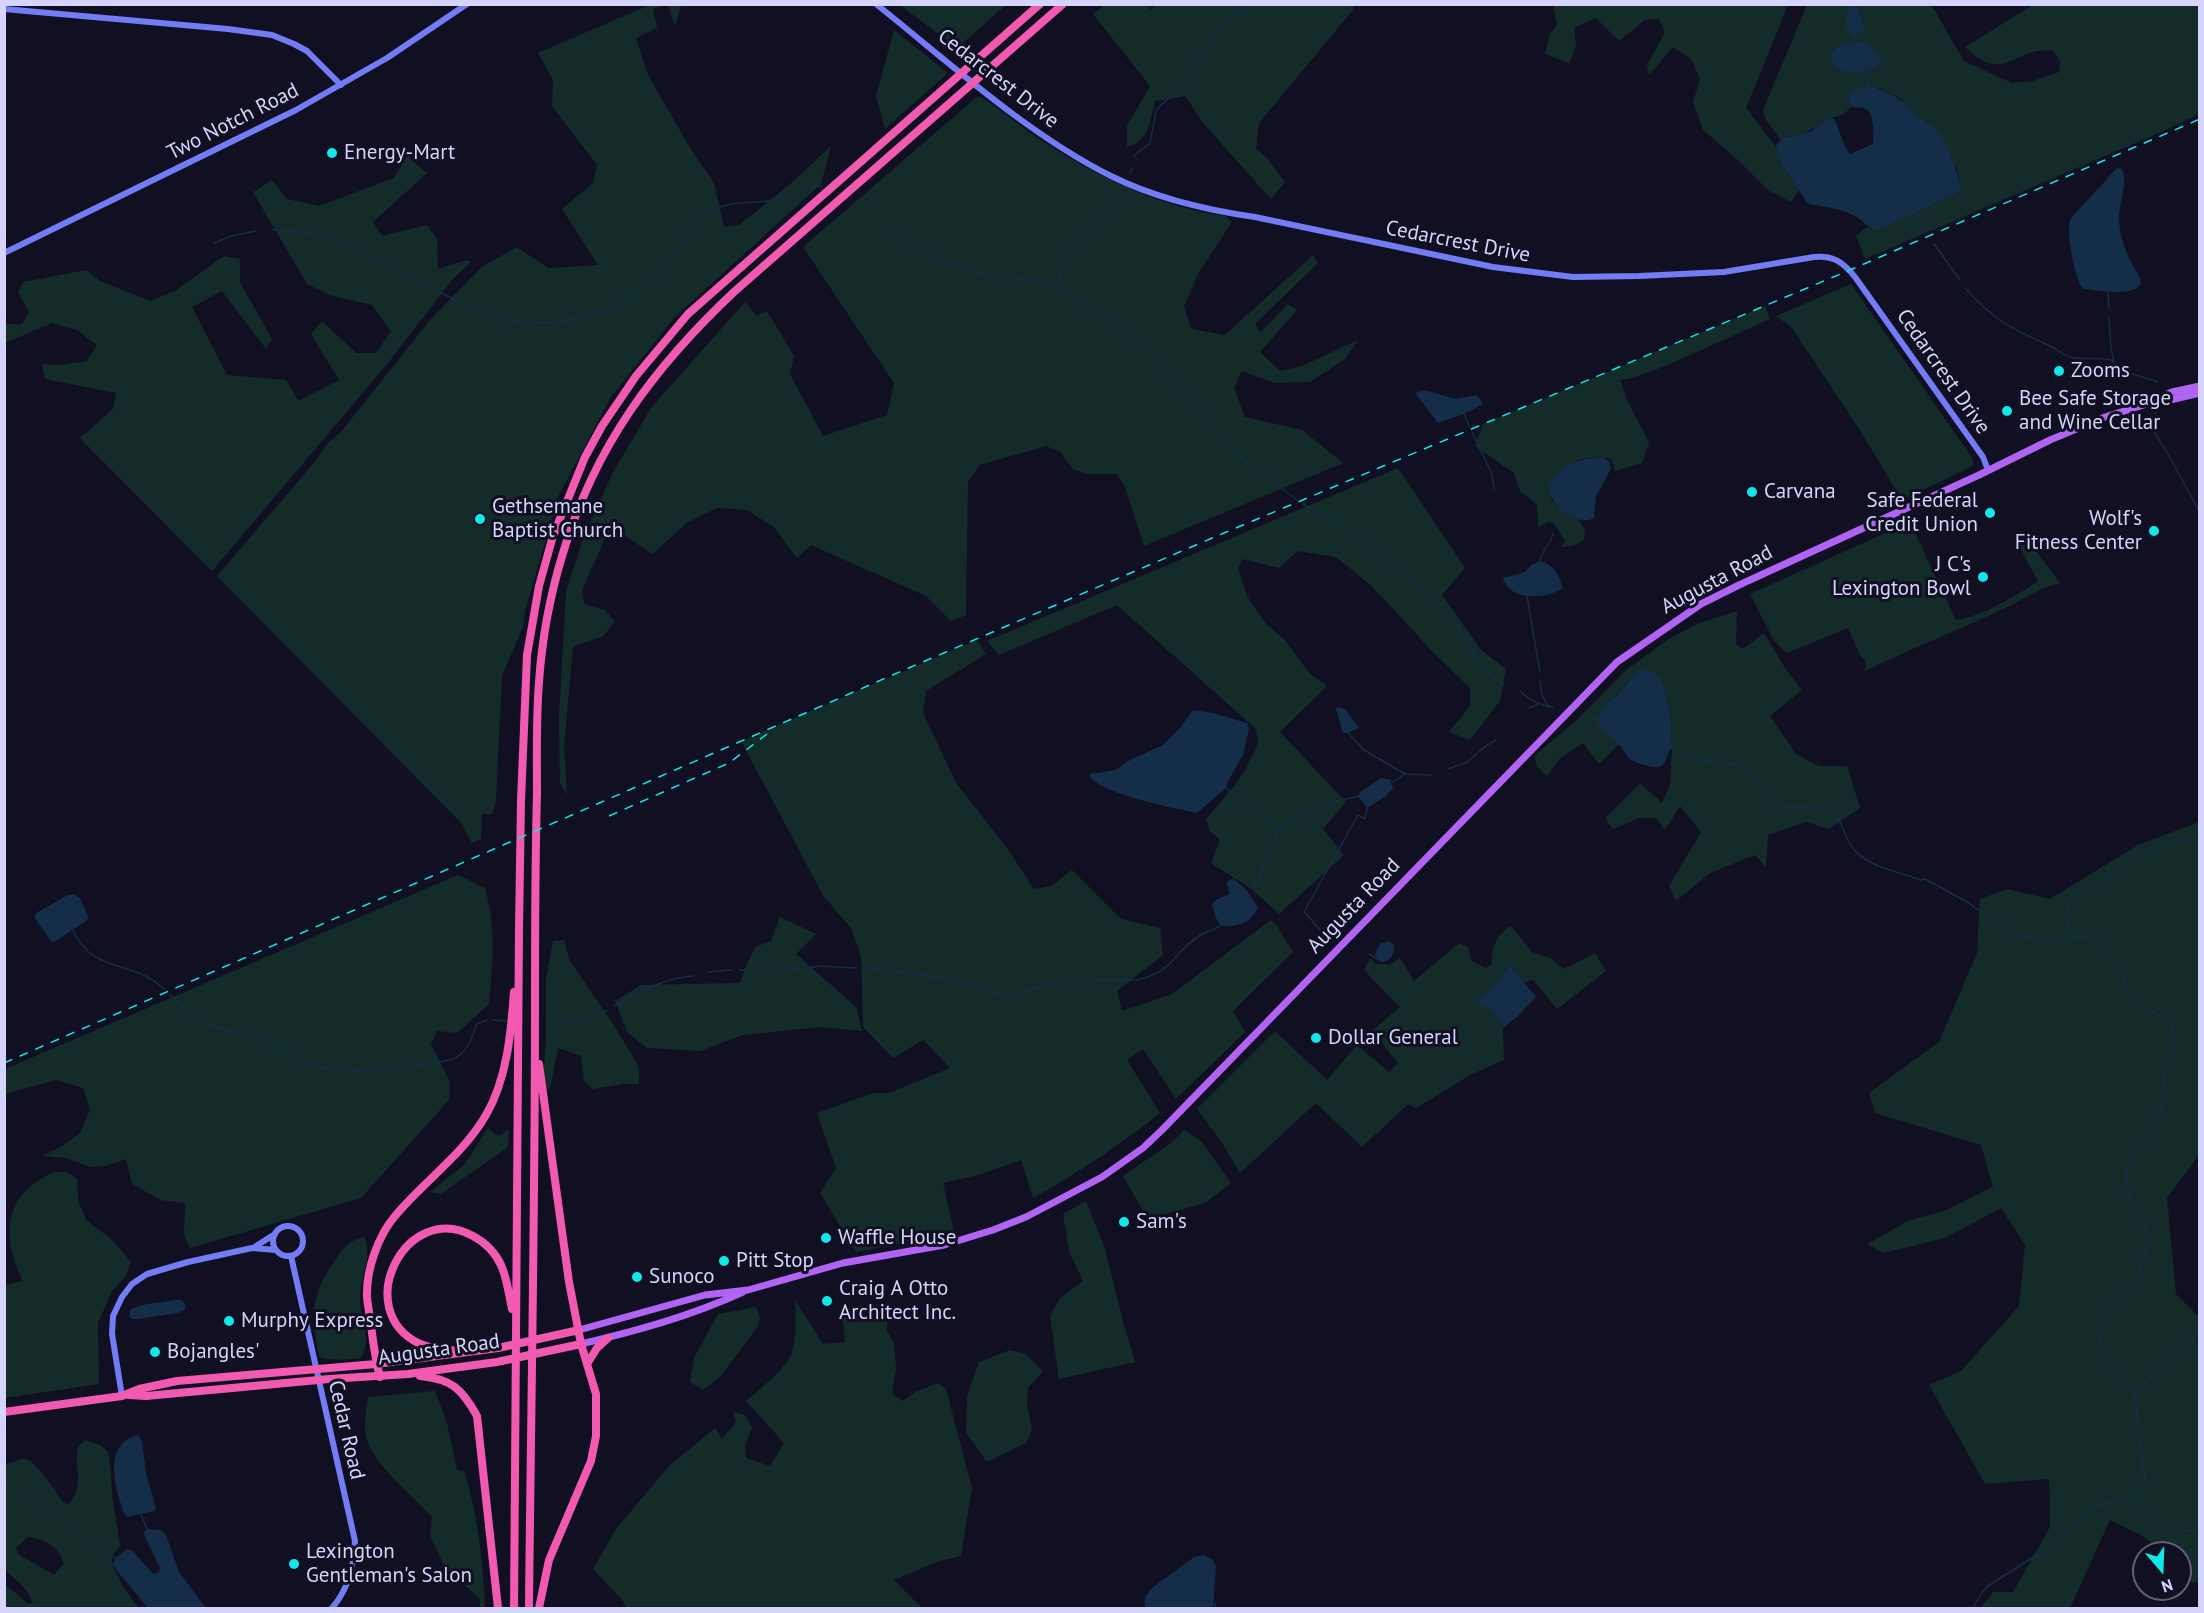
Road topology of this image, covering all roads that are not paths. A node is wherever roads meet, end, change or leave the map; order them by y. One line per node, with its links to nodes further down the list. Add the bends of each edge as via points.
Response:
1 (467, 4): 6 (street, Two Notch Road)
2 (876, 4): 13 (street, Cedarcrest Drive, via 1049,140 1109,175 1151,192 1219,211 1492,267 1573,277 1724,272 1824,256 1836,259 1855,277 1983,457)
3 (1041, 4): 14 (highway, via 703,300 648,359 602,426 560,517 539,585 527,655)
4 (1063, 4): 15 (highway, via 735,291 688,337 637,399 612,440 584,496 564,549 544,637 538,685)
5 (4, 9): 6 (street, via 272,35 307,51)
6 (341, 85): 7 (street, Two Notch Road)
7 (4, 253)
8 (2199, 386): 9 (main road)
9 (2183, 390): 11 (main road); 12 (main road)
10 (2199, 393): 12 (main road, Augusta Road)
11 (2150, 403): 12 (main road, Augusta Road); 13 (main road, Augusta Road, via 2082,427)
12 (2159, 403)
13 (1988, 470): 20 (main road, Augusta Road, via 1970,474 1959,483 1701,604 1617,662 1162,1130 1117,1168 1041,1210 993,1230 944,1245 843,1263)
14 (519, 928): 21 (highway); 26 (highway, via 507,1053 490,1108 461,1151 392,1220 372,1264 367,1296)
15 (535, 1032): 22 (highway); 35 (highway)
16 (275, 1234): 17 (street); 18 (street); 19 (street, via 288,1226 300,1232 303,1246)
17 (252, 1248): 18 (street); 30 (street, via 162,1269 132,1284 113,1316 112,1334)
18 (276, 1250): 19 (street)
19 (291, 1256): 32 (street, Cedar Road, via 355,1540 348,1580)
20 (748, 1290): 22 (main road, Augusta Road, via 705,1295); 23 (main road, Augusta Road, via 715,1305)
21 (516, 1328): 25 (highway, via 504,1272 490,1247 455,1230 422,1236 402,1251 391,1270 387,1290 390,1309 403,1332 421,1344); 34 (highway)
22 (579, 1330): 24 (highway); 25 (highway, Augusta Road)
23 (608, 1338): 24 (main road, Augusta Road); 27 (highway)
24 (581, 1344): 27 (highway); 28 (highway, Augusta Road, via 497,1362)
25 (462, 1353): 26 (highway, Augusta Road)
26 (376, 1364): 29 (highway); 30 (highway, Augusta Road, via 177,1381)
27 (587, 1364): 36 (highway, via 596,1394 596,1436 586,1475 549,1560)
28 (408, 1374): 29 (highway, Augusta Road); 33 (highway, via 453,1384 477,1416)
29 (380, 1377): 30 (highway, Augusta Road)
30 (123, 1396): 31 (highway, Augusta Road)
31 (4, 1412)
32 (332, 1608)
33 (498, 1608)
34 (514, 1608)
35 (529, 1608)
36 (539, 1608)

